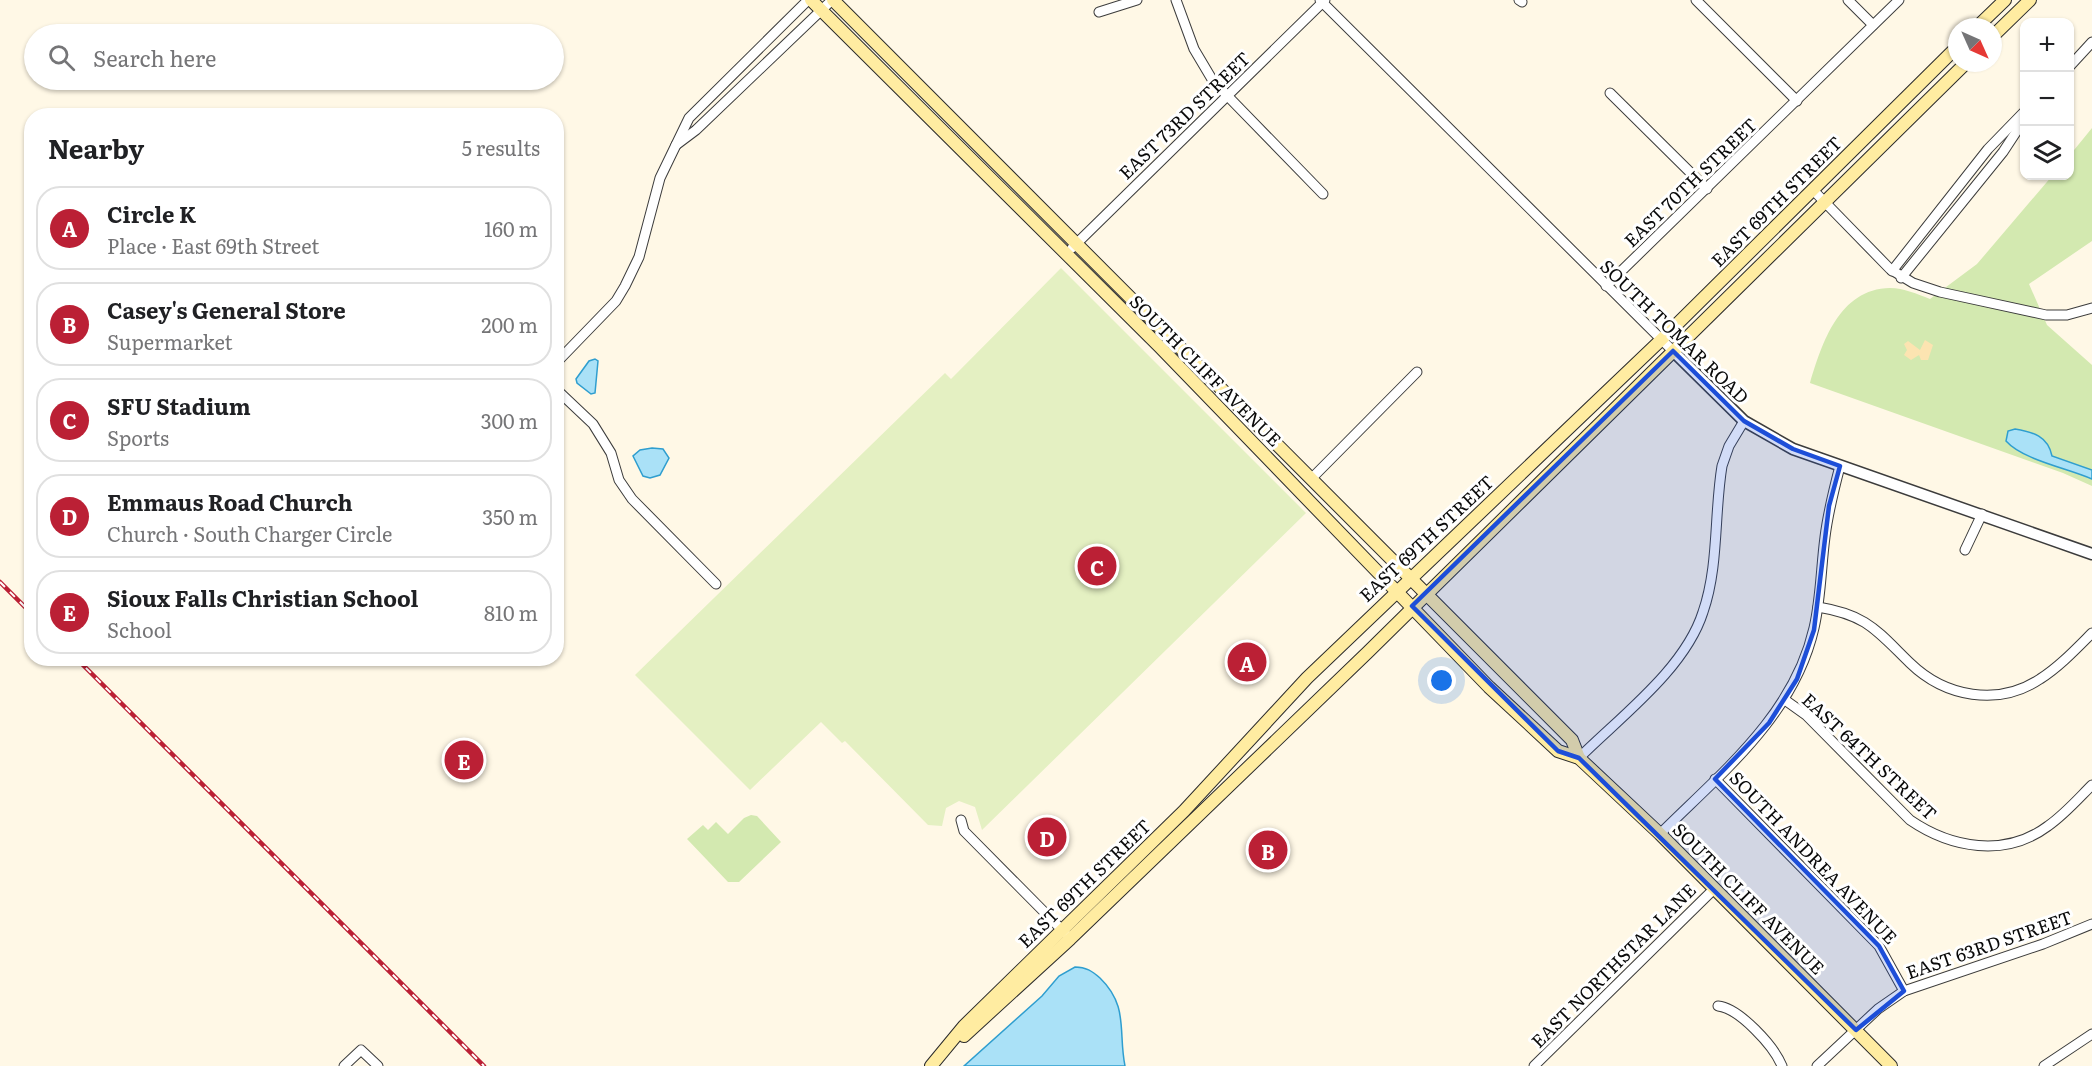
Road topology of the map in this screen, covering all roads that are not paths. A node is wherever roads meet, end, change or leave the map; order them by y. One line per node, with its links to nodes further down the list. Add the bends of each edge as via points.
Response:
1 (809, 0): 11 (main road, SOUTH CLIFF AVENUE); 25 (street, via 696,110)
2 (833, 0): 11 (street); 30 (main road, SOUTH CLIFF AVENUE)
3 (1137, 0): 12 (street)
4 (1176, 0): 21 (street, via 1198,57)
5 (1696, 0): 22 (street)
6 (1848, 0): 14 (street)
7 (1899, 0): 14 (street, EAST 70TH STREET)
8 (2005, 0): 13 (main road)
9 (2030, 0): 15 (main road)
10 (1323, 1): 21 (street, EAST 73RD STREET); 34 (street, SOUTH TOMAR ROAD)
11 (821, 10): 25 (street); 31 (main road, SOUTH CLIFF AVENUE)
12 (1099, 12)
13 (1986, 18)
14 (1873, 25): 22 (street, EAST 70TH STREET)
15 (2002, 27)
16 (2092, 42): 18 (street)
17 (1948, 56): 27 (main road, EAST 69TH STREET)
18 (2074, 62)
19 (1957, 72): 29 (main road, EAST 69TH STREET)
20 (1610, 93): 26 (street)
21 (1227, 96): 28 (street); 30 (street, EAST 73RD STREET)
22 (1797, 100): 26 (street, EAST 70TH STREET)
23 (2020, 116): 32 (street, via 1988,149)
24 (2021, 126): 33 (street)
25 (676, 145): 38 (street, via 660,178 639,257 625,286 616,301)
26 (1707, 189): 34 (street, EAST 70TH STREET)
27 (1813, 190): 29 (street); 36 (main road, EAST 69TH STREET)
28 (1323, 194)
29 (1825, 203): 32 (street); 37 (main road, EAST 69TH STREET)
30 (1075, 244): 31 (street, EAST 73RD STREET); 43 (main road, SOUTH CLIFF AVENUE)
31 (1065, 254): 49 (main road, SOUTH CLIFF AVENUE)
32 (1892, 271): 33 (street)
33 (1901, 278): 35 (street, via 1940,292 2046,315 2067,315)
34 (1606, 286): 36 (street, SOUTH TOMAR ROAD)
35 (2092, 308)
36 (1662, 339): 37 (street, SOUTH TOMAR ROAD); 47 (main road, EAST 69TH STREET)
37 (1674, 351): 41 (street, SOUTH TOMAR ROAD); 50 (main road, EAST 69TH STREET)
38 (564, 355)
39 (1417, 372): 43 (street)
40 (564, 397): 48 (street, via 592,424 611,453 619,480 632,499)
41 (1744, 421): 42 (street, SOUTH TOMAR ROAD, via 1793,449); 55 (street, via 1722,466 1707,596 1695,631 1674,664)
42 (1840, 466): 44 (street, SOUTH TOMAR ROAD); 52 (street, via 1829,506)
43 (1311, 479): 47 (main road, SOUTH CLIFF AVENUE)
44 (1982, 514): 45 (street); 46 (street, SOUTH TOMAR ROAD)
45 (1965, 550)
46 (2092, 554)
47 (1411, 579): 49 (main road, EAST 69TH STREET); 50 (main road, SOUTH CLIFF AVENUE)
48 (716, 584)
49 (1398, 591): 51 (main road, SOUTH CLIFF AVENUE); 62 (main road, EAST 69TH STREET, via 1278,708)
50 (1426, 594): 51 (main road, EAST 69TH STREET); 55 (main road, SOUTH CLIFF AVENUE, via 1572,740)
51 (1413, 606): 55 (main road, SOUTH CLIFF AVENUE, via 1558,751); 62 (main road, EAST 69TH STREET)
52 (1818, 607): 53 (street, via 1857,616 1872,625 1928,679 1980,697 2016,692 2041,679); 54 (street, via 1805,657)
53 (2092, 633)
54 (1785, 700): 56 (street, via 1751,743); 57 (street, EAST 64TH STREET, via 1806,715 1910,820 1950,840 1975,846 2001,846 2028,838 2048,826)
55 (1579, 758): 59 (main road, SOUTH CLIFF AVENUE)
56 (1715, 779): 59 (street); 63 (street, SOUTH ANDREA AVENUE, via 1879,946)
57 (2092, 785)
58 (961, 820): 62 (street, via 964,831)
59 (1660, 834): 60 (main road, SOUTH CLIFF AVENUE)
60 (1715, 888): 65 (main road, SOUTH CLIFF AVENUE); 70 (street, EAST NORTHSTAR LANE)
61 (2092, 924): 63 (street, EAST 63RD STREET)
62 (1066, 934): 69 (main road, EAST 69TH STREET, via 964,1026)
63 (1904, 991): 65 (street, EAST 63RD STREET)
64 (1718, 1006): 71 (street, via 1736,1012 1768,1044)
65 (1857, 1030): 72 (street, EAST 63RD STREET); 73 (main road, SOUTH CLIFF AVENUE)
66 (2092, 1034): 74 (street)
67 (344, 1066): 68 (street, via 361,1050)
68 (378, 1066)
69 (932, 1066)
70 (1534, 1066)
71 (1782, 1066)
72 (1816, 1066)
73 (1892, 1066)
74 (2044, 1066)

